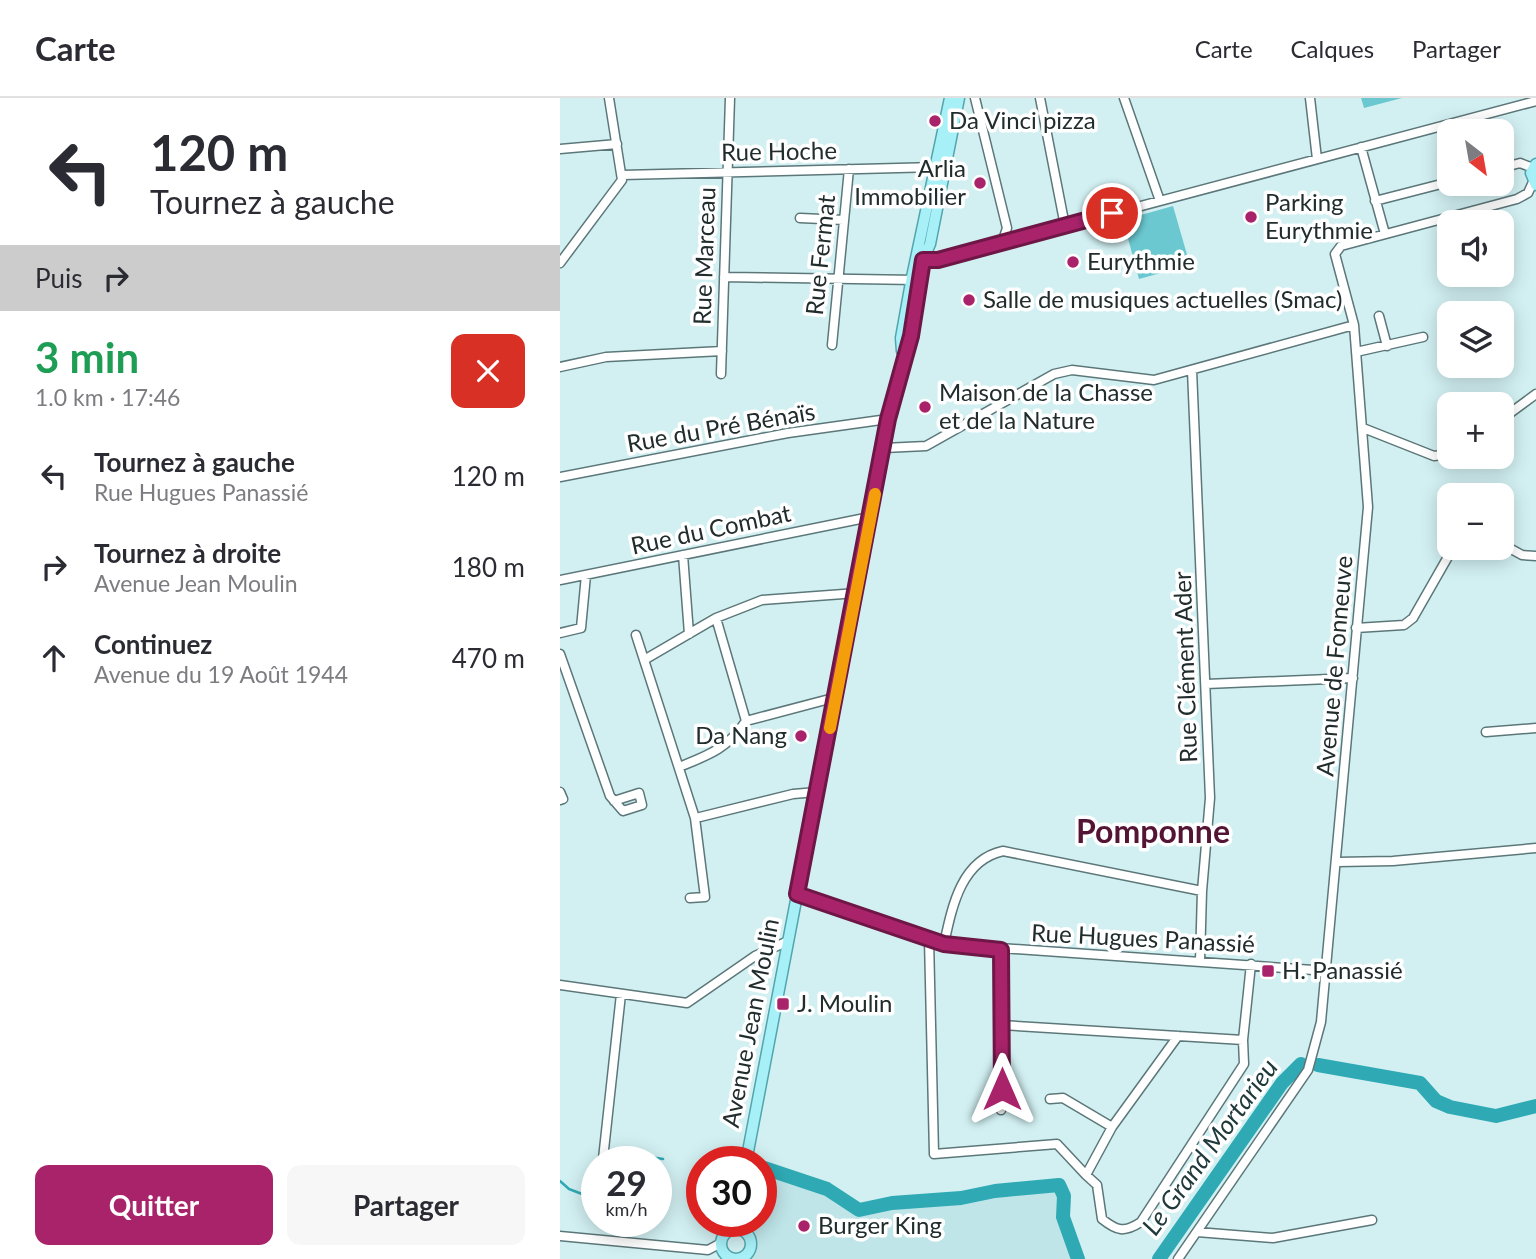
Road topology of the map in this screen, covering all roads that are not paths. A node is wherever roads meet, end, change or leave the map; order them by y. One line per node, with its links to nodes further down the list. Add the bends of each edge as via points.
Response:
1 (609, 98): 10 (street)
2 (730, 98): 18 (street, Rue Marceau)
3 (950, 98): 16 (main road)
4 (959, 98): 32 (main road)
5 (975, 98): 26 (street)
6 (1040, 98): 27 (street)
7 (1124, 98): 22 (street)
8 (1310, 98): 13 (street)
9 (1536, 101): 11 (street)
10 (617, 144): 12 (street); 19 (street)
11 (1361, 147): 13 (street); 23 (street)
12 (560, 149)
13 (1317, 159): 22 (street)
14 (1514, 165): 15 (street)
15 (1534, 166): 20 (main road)
16 (937, 167): 17 (street, Rue Hoche); 35 (main road)
17 (849, 169): 18 (street, Rue Hoche); 25 (street, Rue Fermat)
18 (727, 172): 19 (street, Rue Hoche); 33 (street, Rue Marceau)
19 (622, 175): 31 (street)
20 (1535, 184): 28 (street, Avenue de Fonneuve, via 1517,199)
21 (1437, 185): 23 (street)
22 (1160, 201): 27 (street)
23 (1375, 201): 28 (street)
24 (800, 218): 25 (street)
25 (844, 220): 34 (street, Rue Fermat)
26 (1006, 221): 29 (street); 30 (street)
27 (1065, 226): 29 (street)
28 (1385, 234): 37 (street, Avenue de Fonneuve, via 1337,248 1336,260)
29 (1021, 238): 30 (street)
30 (1002, 243): 32 (street)
31 (562, 259)
32 (923, 260): 35 (main road)
33 (724, 277): 34 (street); 41 (street, Rue Marceau)
34 (838, 277): 35 (street); 39 (street, Rue Fermat)
35 (916, 279): 48 (main road, Avenue Jean Moulin)
36 (1379, 316): 40 (street)
37 (1354, 325): 42 (street, Avenue de Fonneuve); 44 (street)
38 (1423, 337): 40 (street)
39 (832, 345)
40 (1387, 346): 42 (street)
41 (722, 351): 43 (street, via 606,356); 45 (street, Rue Marceau)
42 (1356, 352): 49 (street, Avenue de Fonneuve)
43 (560, 367)
44 (1192, 370): 50 (street, via 1154,380 1063,372 926,446); 69 (street, Rue Clément Ader)
45 (721, 374)
46 (1536, 394): 47 (street)
47 (1514, 410)
48 (888, 419): 50 (main road, Avenue Jean Moulin); 52 (street, Rue du Pré Bénaïs, via 788,433)
49 (1363, 428): 51 (street); 62 (street, Avenue de Fonneuve, via 1368,506)
50 (884, 449): 53 (main road, Avenue Jean Moulin)
51 (1437, 456)
52 (560, 477)
53 (870, 517): 55 (street, Rue du Combat); 60 (main road, Avenue Jean Moulin)
54 (1514, 551): 56 (street)
55 (682, 555): 58 (street, Rue du Combat); 64 (street)
56 (1536, 556)
57 (1446, 560): 62 (street, via 1413,618 1404,625)
58 (586, 575): 59 (street, Rue du Combat); 63 (street, via 581,628)
59 (560, 580)
60 (857, 593): 61 (street, via 762,600); 70 (main road, Avenue Jean Moulin)
61 (716, 618): 64 (street); 71 (street)
62 (1356, 628): 68 (street, Avenue de Fonneuve)
63 (560, 634)
64 (689, 634): 67 (street)
65 (636, 635): 67 (street)
66 (560, 654): 78 (street)
67 (644, 660): 74 (street)
68 (1353, 678): 69 (street); 81 (street, Avenue de Fonneuve)
69 (1206, 684): 82 (street, Rue Clément Ader, via 1210,798)
70 (837, 697): 71 (street); 76 (main road, Avenue Jean Moulin)
71 (746, 721): 74 (street, via 733,741)
72 (1536, 728): 73 (street)
73 (1486, 732)
74 (678, 766): 79 (street)
75 (560, 792): 77 (street)
76 (817, 792): 79 (street); 83 (main road, Avenue Jean Moulin)
77 (560, 800)
78 (614, 801)
79 (698, 818): 84 (street, via 705,897)
80 (1536, 848): 81 (street)
81 (1337, 862): 91 (street, Avenue de Fonneuve)
82 (1202, 891): 87 (street, via 1003,851 988,854 974,862 964,879); 89 (street, Rue Clément Ader)
83 (797, 894): 85 (street, Rue Hugues Panassié); 86 (main road, Avenue Jean Moulin)
84 (690, 898)
85 (929, 939): 87 (street, Rue Hugues Panassié); 102 (street, via 934,1154 1057,1144)
86 (786, 942): 93 (street, via 755,956 687,1003); 101 (main road, Avenue Jean Moulin)
87 (944, 944): 88 (street, Rue Hugues Panassié)
88 (1001, 950): 89 (street, Rue Hugues Panassié); 94 (street)
89 (1200, 961): 90 (street, Rue Hugues Panassié)
90 (1251, 964): 91 (street, Rue Hugues Panassié); 96 (street)
91 (1328, 971): 104 (street, Avenue de Fonneuve, via 1308,1070)
92 (560, 985): 93 (street)
93 (621, 994): 100 (street)
94 (1001, 1024): 95 (street); 98 (street)
95 (1178, 1036): 96 (street); 99 (street)
96 (1243, 1040): 102 (street, via 1244,1064 1141,1222 1127,1231 1116,1230 1102,1219 1097,1185)
97 (1049, 1098): 99 (street, via 1063,1098)
98 (1002, 1110)
99 (1112, 1128): 102 (street)
100 (604, 1146)
101 (749, 1146)
102 (1086, 1175)
103 (1372, 1220): 104 (street, via 1273,1238)
104 (1197, 1232): 109 (street, Avenue de Fonneuve)
105 (560, 1236): 107 (street)
106 (748, 1237): 108 (main road, via 750,1248)
107 (722, 1251): 108 (main road)
108 (736, 1259)
109 (1178, 1259)

